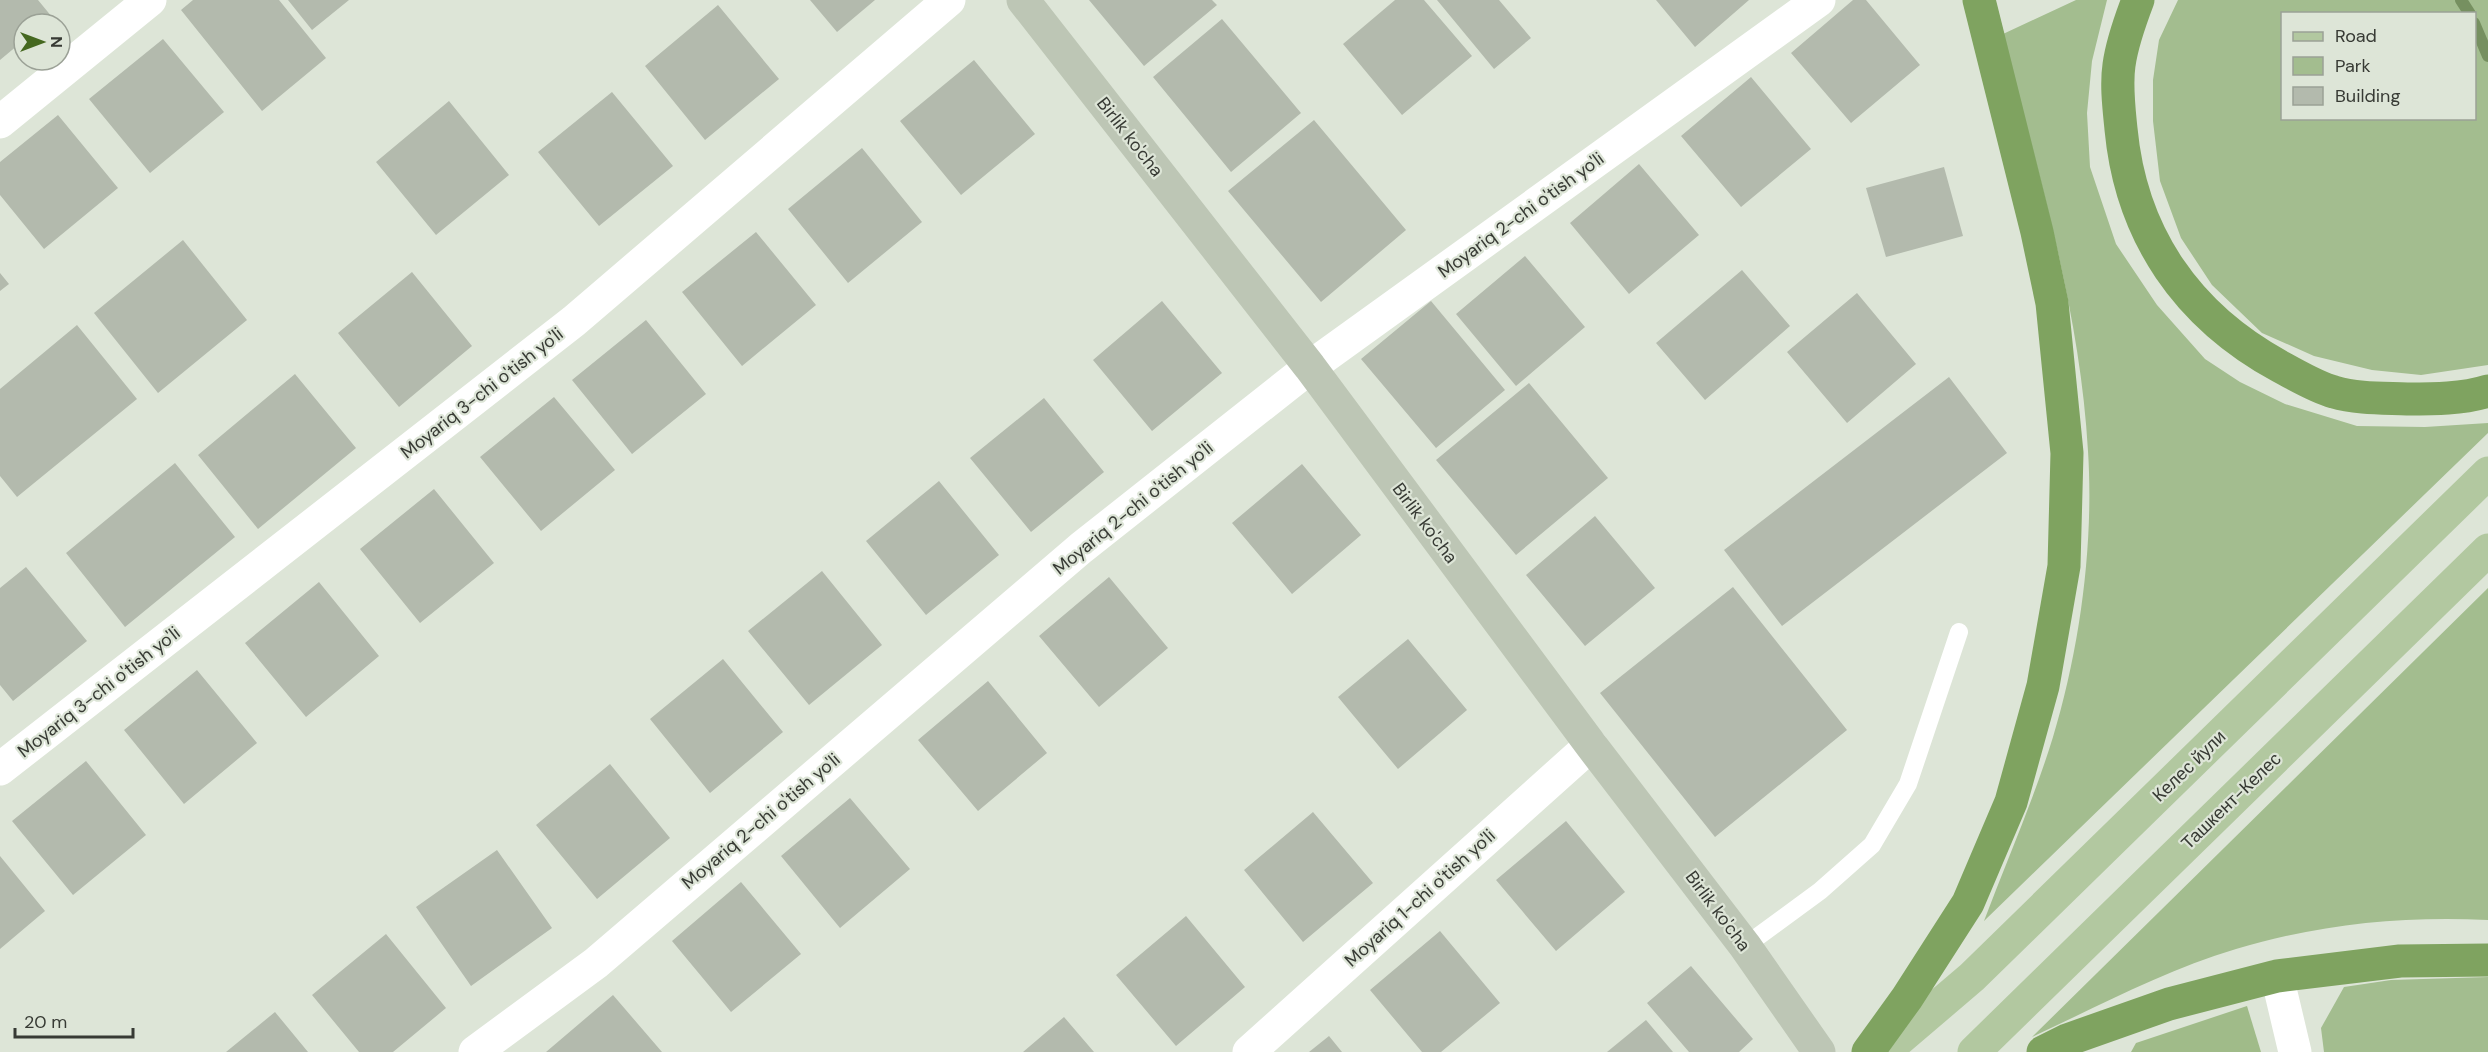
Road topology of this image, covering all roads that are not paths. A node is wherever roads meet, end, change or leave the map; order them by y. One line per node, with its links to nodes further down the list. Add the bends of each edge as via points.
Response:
1 (150, 0): 7 (street)
2 (949, 0): 14 (street, Moyariq 3-chi o'tish yo'li, via 574,321)
3 (1023, 0): 8 (street, Birlik ko'cha)
4 (1819, 0): 8 (street, Moyariq 2-chi o'tish yo'li)
5 (1979, 0): 22 (highway, via 2052,303 2067,453 2064,566 2043,686 2011,802 1968,903)
6 (2139, 0): 9 (highway, via 2119,66 2124,162 2148,235 2194,300 2228,333 2262,356 2335,392 2432,399)
7 (0, 122)
8 (1310, 367): 13 (street, Birlik ko'cha); 19 (street, Moyariq 2-chi o'tish yo'li, via 1081,548 596,963)
9 (2488, 391)
10 (2488, 473): 23 (main road, Келес йули, via 1972,977)
11 (2488, 550): 24 (main road, Ташкент-Келес)
12 (1959, 632): 15 (lane, via 1908,784 1872,844 1820,891)
13 (1591, 745): 15 (street, Birlik ko'cha); 20 (street, Moyariq 1-chi o'tish yo'li)
14 (0, 769)
15 (1745, 946): 21 (street, Birlik ko'cha)
16 (2488, 960): 17 (highway, via 2400,961)
17 (2277, 976): 18 (highway, via 2169,1004); 25 (street)
18 (2063, 1048)
19 (475, 1052)
20 (1249, 1052)
21 (1819, 1052)
22 (1868, 1052)
23 (1884, 1052)
24 (1974, 1052)
25 (2295, 1052)

